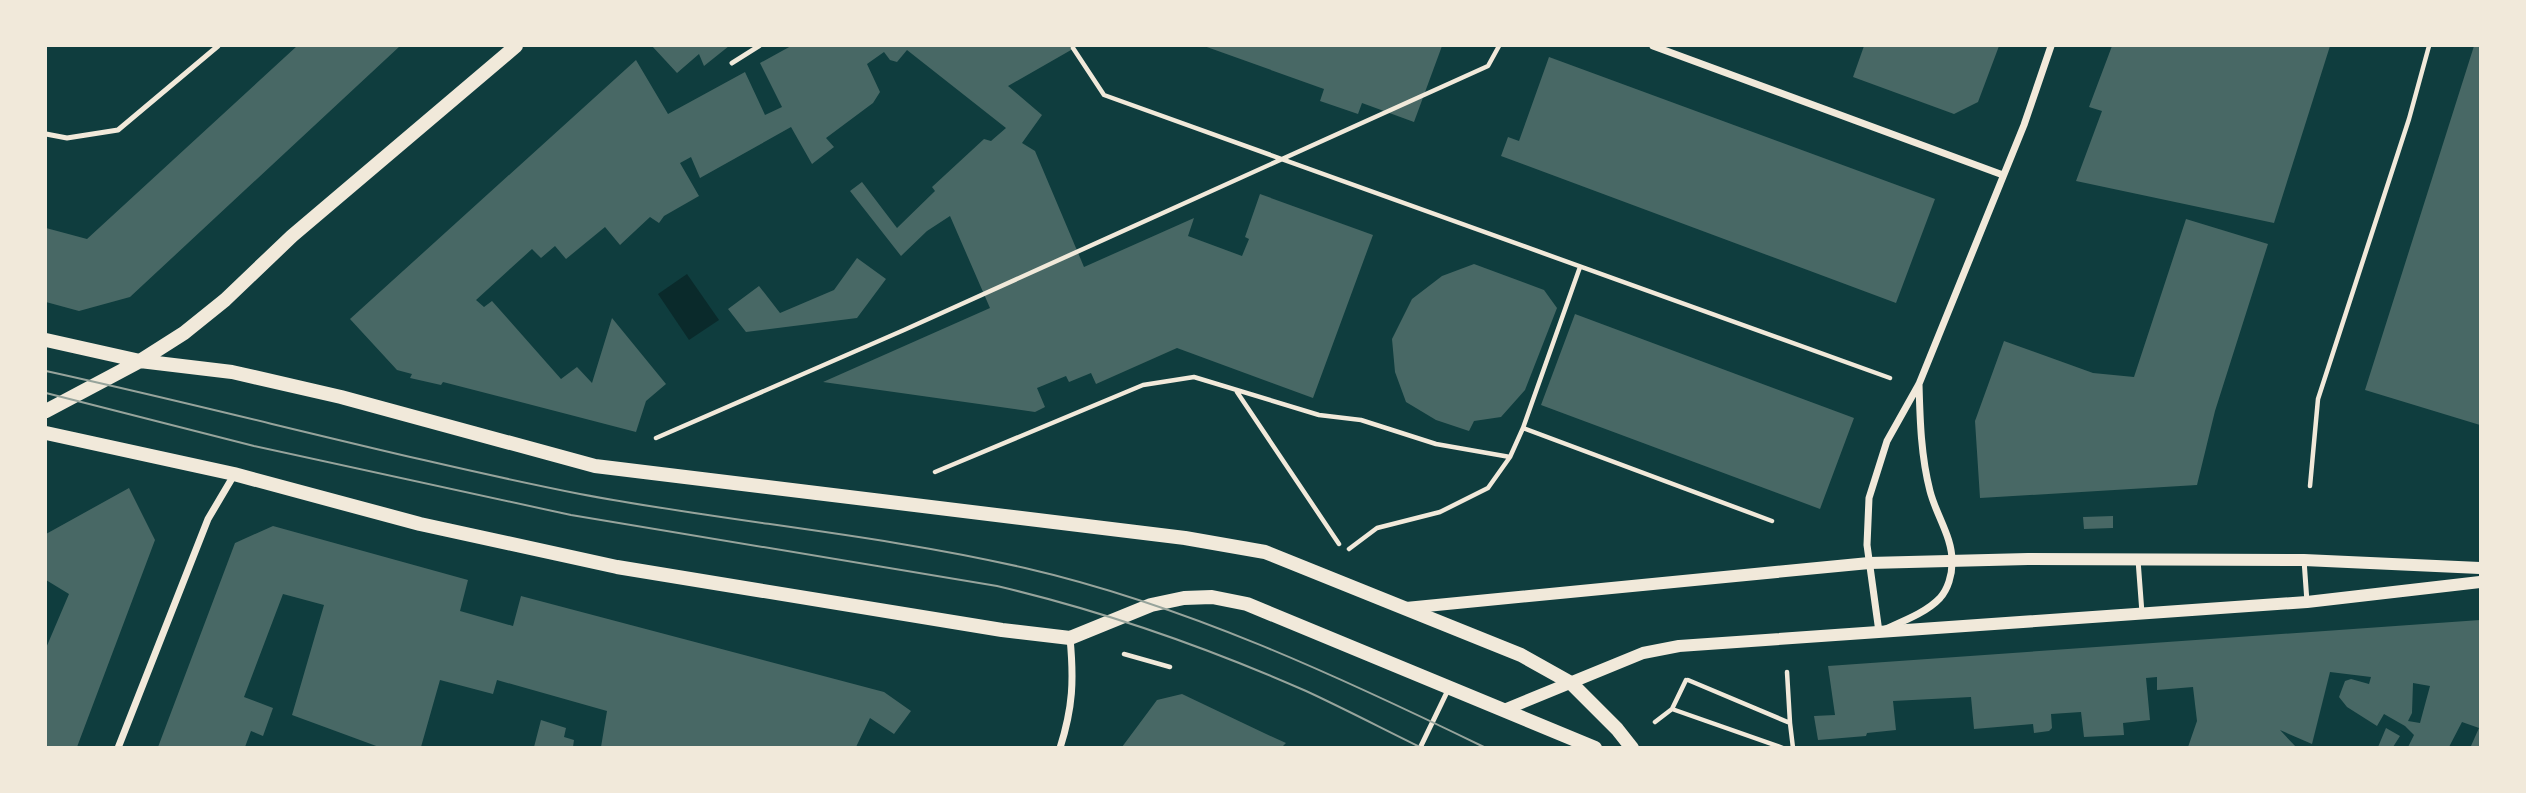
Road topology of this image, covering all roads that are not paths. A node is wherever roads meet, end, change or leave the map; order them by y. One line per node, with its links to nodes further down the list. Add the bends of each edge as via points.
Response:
1 (218, 46): 7 (lane, via 118,130 66,138)
2 (516, 46): 10 (main road, via 292,236 225,300)
3 (759, 46): 6 (lane)
4 (1653, 46): 8 (street)
5 (2051, 46): 8 (street)
6 (732, 63)
7 (46, 134)
8 (2003, 175): 11 (street)
9 (46, 340): 10 (main road)
10 (140, 361): 12 (main road); 22 (main road, via 232,372 327,393 595,466 1185,538 1265,552)
11 (1919, 384): 17 (street, via 1920,438); 18 (street, via 1887,441 1869,498)
12 (46, 411)
13 (46, 433): 14 (main road)
14 (234, 474): 25 (main road, via 420,524 617,567); 29 (street, via 208,519)
15 (2138, 559): 16 (street); 17 (street); 23 (lane)
16 (2304, 560): 19 (street); 21 (lane)
17 (1952, 561): 18 (street); 24 (street, via 1950,579 1940,598)
18 (1869, 563): 22 (street); 24 (street)
19 (2480, 568)
20 (2480, 582): 21 (street)
21 (2307, 602): 23 (street)
22 (1406, 608): 26 (main road, via 1521,655)
23 (2142, 613): 24 (street)
24 (1878, 632): 26 (street, via 1679,646 1643,653)
25 (1070, 638): 27 (main road, via 1151,605 1212,597 1247,604); 30 (street, via 1074,679)
26 (1571, 683): 28 (street); 33 (main road)
27 (1449, 688): 28 (main road); 31 (lane)
28 (1504, 710): 32 (main road)
29 (118, 747)
30 (1060, 747)
31 (1420, 747)
32 (1595, 747)
33 (1632, 747)

